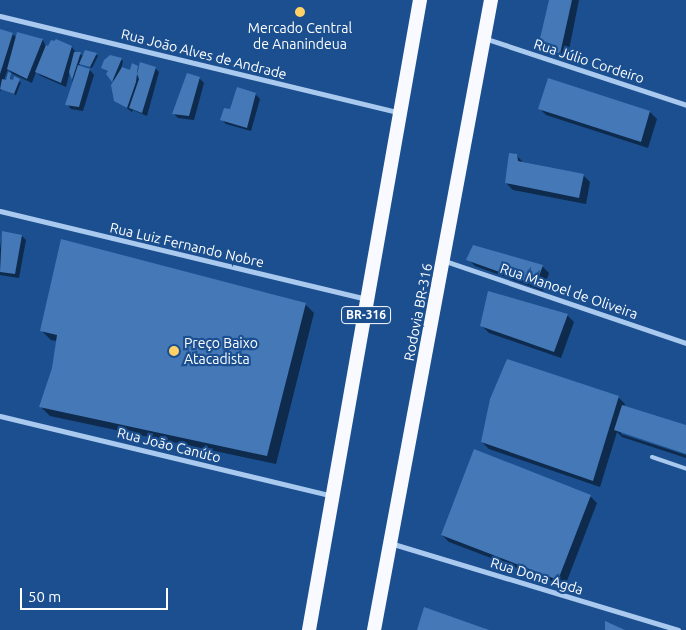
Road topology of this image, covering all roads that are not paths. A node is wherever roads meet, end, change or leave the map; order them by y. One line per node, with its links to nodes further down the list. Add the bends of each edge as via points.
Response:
1 (420, 0): 6 (highway, BR-316)
2 (492, 0): 4 (highway, Rodovia BR-316)
3 (0, 16): 6 (street, Rua João Alves de Andrade)
4 (484, 38): 5 (street, Rua Júlio Cordeiro); 8 (highway, Rodovia BR-316)
5 (686, 105)
6 (402, 113): 9 (highway, BR-316)
7 (0, 211): 9 (street, Rua Luiz Fernando Nobre)
8 (444, 261): 10 (street, Rua Manoel de Oliveira); 15 (highway, Rodovia BR-316)
9 (369, 300): 14 (highway, BR-316)
10 (686, 343)
11 (0, 416): 14 (street, Rua João Canúto)
12 (652, 457): 13 (lane)
13 (686, 469)
14 (333, 497): 16 (highway, BR-316)
15 (390, 543): 17 (highway, Rodovia BR-316); 18 (street, Rua Dona Agda)
16 (309, 630)
17 (374, 630)
18 (678, 630)

